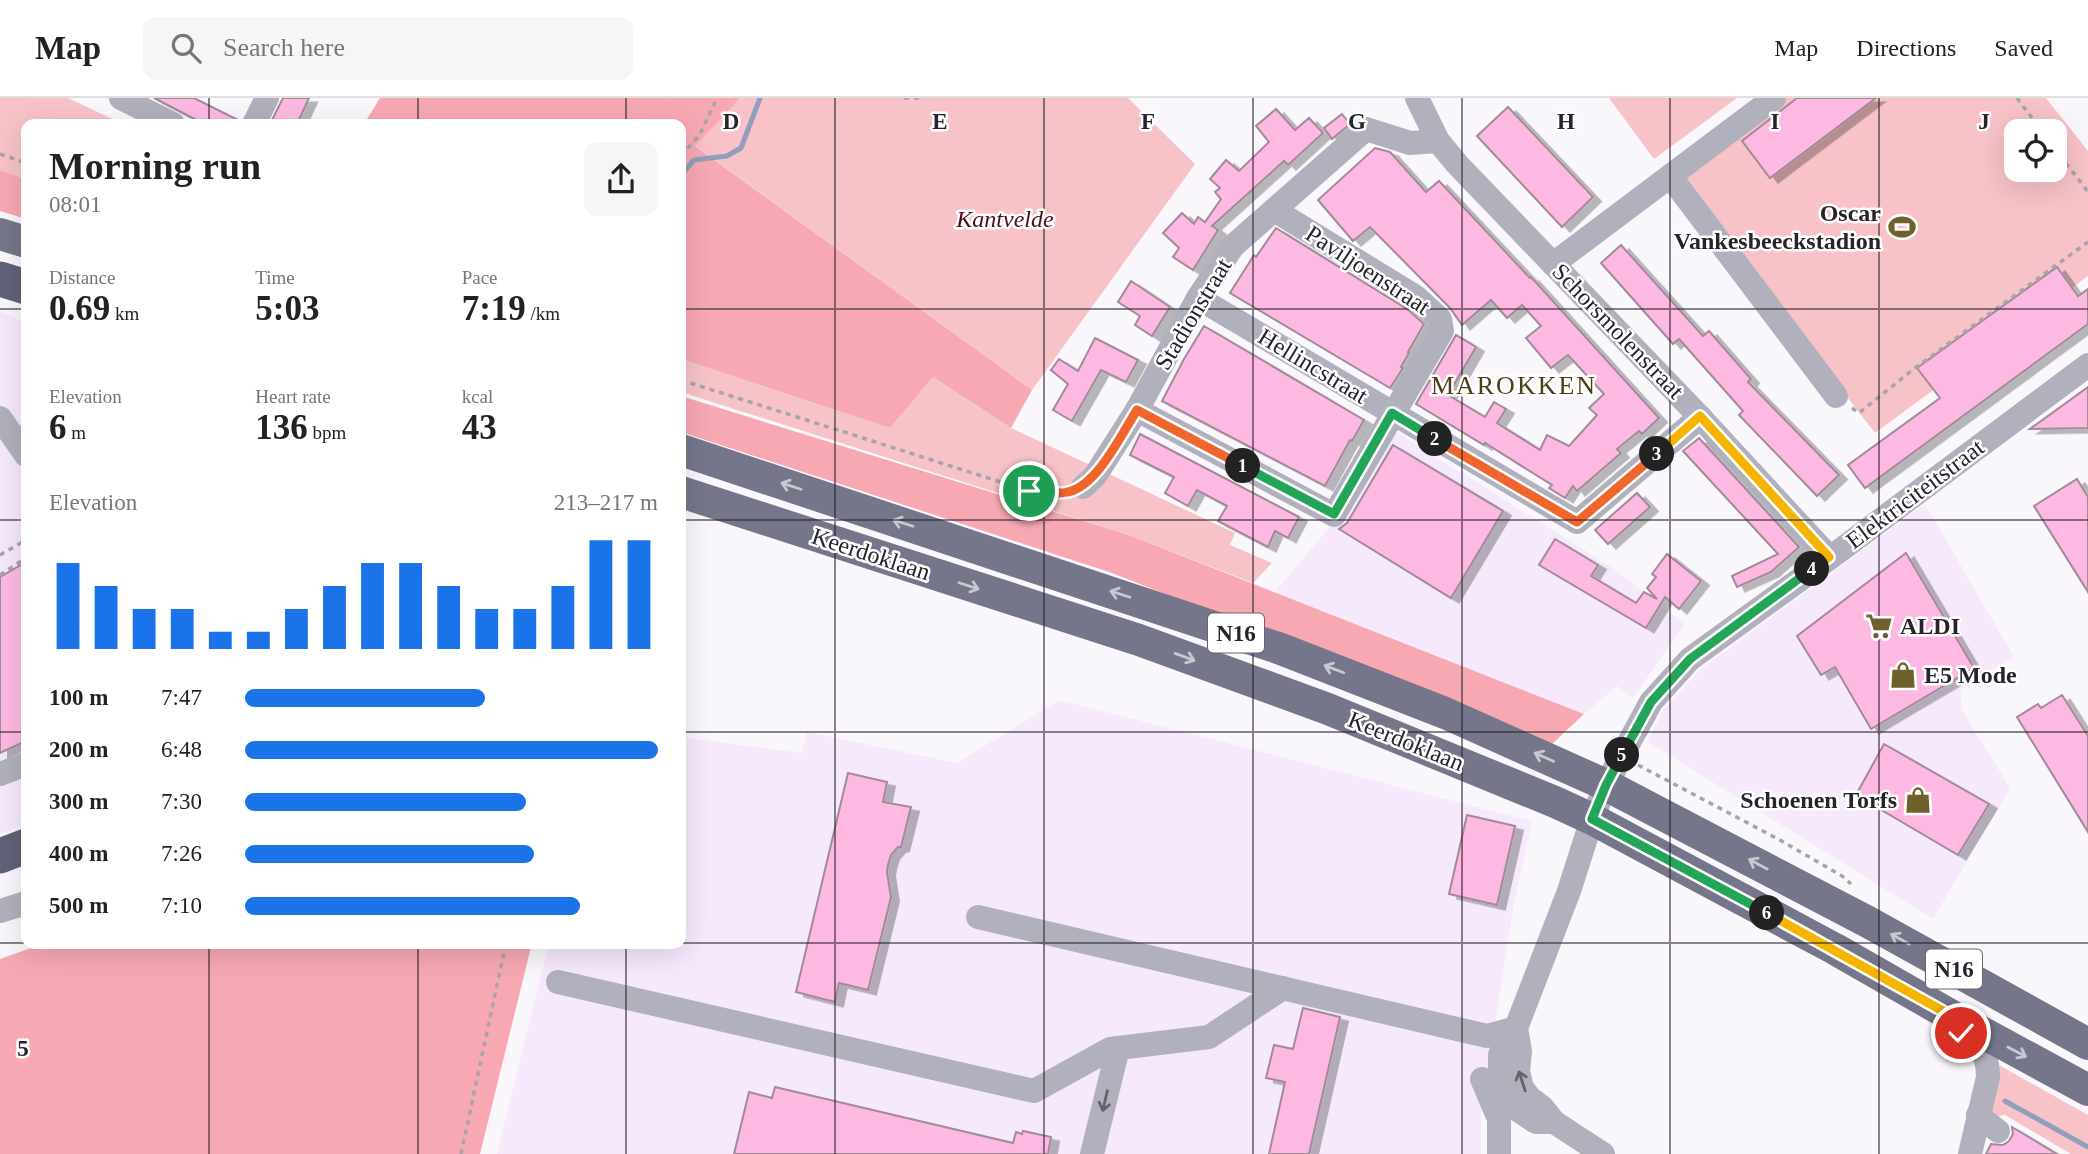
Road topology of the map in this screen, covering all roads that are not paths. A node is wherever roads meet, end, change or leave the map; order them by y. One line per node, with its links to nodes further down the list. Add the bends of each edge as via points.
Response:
1 (121, 98): 5 (street)
2 (267, 98): 6 (street)
3 (1417, 98): 7 (street, Schorsmolenstraat)
4 (1774, 98): 8 (street)
5 (163, 119)
6 (256, 119)
7 (1438, 141): 9 (street, Stadionstraat, via 1410,144 1366,129); 12 (street, Schorsmolenstraat)
8 (1670, 176): 12 (street); 17 (street)
9 (1274, 210): 15 (street, Stadionstraat, via 1233,246); 19 (street, Paviljoenstraat, via 1416,297 1440,319 1442,331)
10 (0, 234): 11 (main road)
11 (21, 240)
12 (1553, 264): 20 (street, Schorsmolenstraat)
13 (0, 279): 14 (highway)
14 (21, 286)
15 (1198, 298): 18 (street, Stadionstraat); 19 (street, Hellincstraat)
16 (2088, 365): 26 (street, Elektriciteitstraat)
17 (1836, 396)
18 (1137, 410): 19 (street, Paviljoenstraat, via 1334,514); 24 (street, Stadionstraat, via 1095,476)
19 (1392, 413): 20 (street, Hellincstraat, via 1577,522)
20 (1700, 416): 26 (street, Schorsmolenstraat)
21 (0, 418): 22 (street)
22 (21, 448)
23 (686, 452): 29 (main road, Keerdoklaan / N16, one-way to 23, via 1445,713 1282,649)
24 (1083, 487)
25 (686, 494): 30 (main road, Keerdoklaan / N16, one-way to 30, via 1139,640 1328,709)
26 (1829, 557): 29 (street, Elektriciteitstraat, via 1690,659 1651,702)
27 (21, 766): 28 (street)
28 (0, 774)
29 (1606, 785): 30 (street, Elektriciteitstraat); 40 (main road, Keerdoklaan / N16, one-way to 29)
30 (1592, 819): 38 (main road, Keerdoklaan / N16); 39 (street, Elektriciteitstraat)
31 (21, 848): 32 (highway)
32 (0, 856)
33 (21, 905): 34 (street)
34 (0, 911)
35 (978, 917): 37 (street)
36 (558, 982): 41 (street, via 1034,1091)
37 (1283, 988): 39 (street, via 1487,1036); 41 (street, via 1209,1037)
38 (1950, 1015): 43 (main road, Keerdoklaan / N16, one-way to 43); 44 (street, via 1961,1033 1977,1044 1988,1067)
39 (1516, 1028): 48 (street, via 1506,1038 1500,1055 1500,1078 1511,1103 1536,1122 1554,1122)
40 (2088, 1044)
41 (1118, 1048): 46 (street, one-way to 46)
42 (1482, 1079): 47 (street, via 1499,1119)
43 (2088, 1090)
44 (1978, 1115): 45 (street); 49 (street)
45 (1996, 1136)
46 (1092, 1154)
47 (1499, 1154)
48 (1604, 1154)
49 (1970, 1154)

